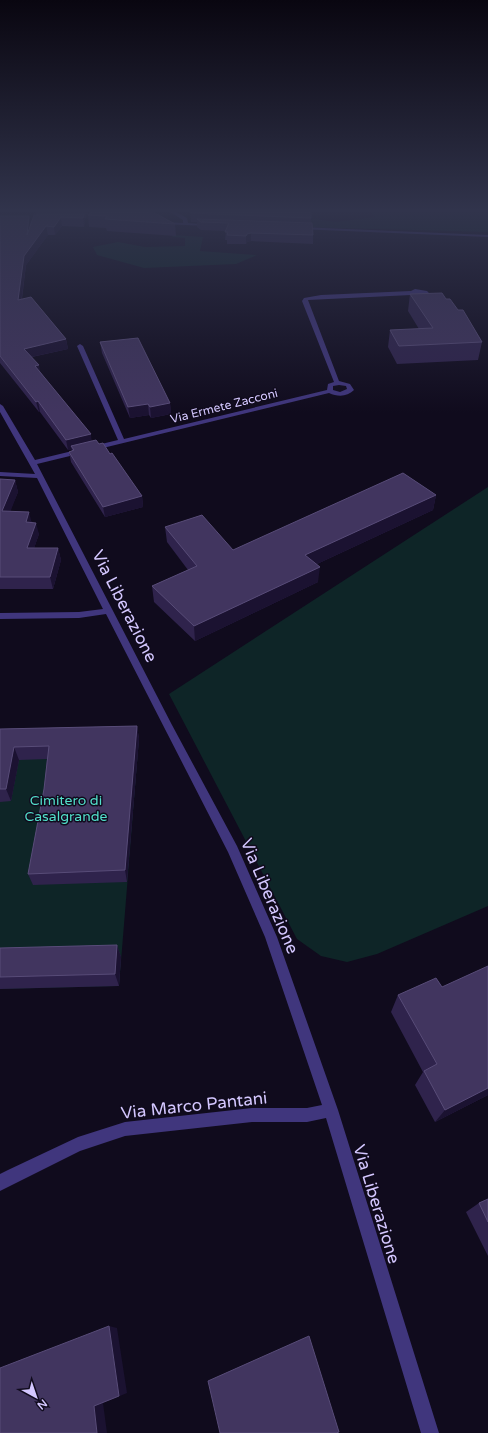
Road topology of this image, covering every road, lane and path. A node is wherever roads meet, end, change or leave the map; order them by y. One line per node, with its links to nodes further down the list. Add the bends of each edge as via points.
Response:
1 (412, 293): 3 (street, via 306,299)
2 (80, 346): 7 (street)
3 (337, 383): 4 (street, via 330,385); 4 (street, Via Ermete Zacconi, via 348,385 350,390 343,394)
4 (330, 391): 7 (street, Via Ermete Zacconi)
5 (0, 406): 6 (street, Via Liberazione)
6 (4, 422): 8 (street, Via Liberazione)
7 (122, 442): 8 (street, Via Ermete Zacconi)
8 (33, 463): 10 (street, Via Liberazione)
9 (0, 474): 10 (street)
10 (38, 476): 11 (street, Via Liberazione)
11 (109, 611): 12 (street, via 79,615); 13 (street, Via Liberazione, via 233,850 274,944)
12 (0, 616)
13 (331, 1110): 14 (street, Via Marco Pantani, via 307,1115 252,1115 125,1129 78,1144); 15 (street, Via Liberazione)
14 (0, 1183)
15 (430, 1433)

